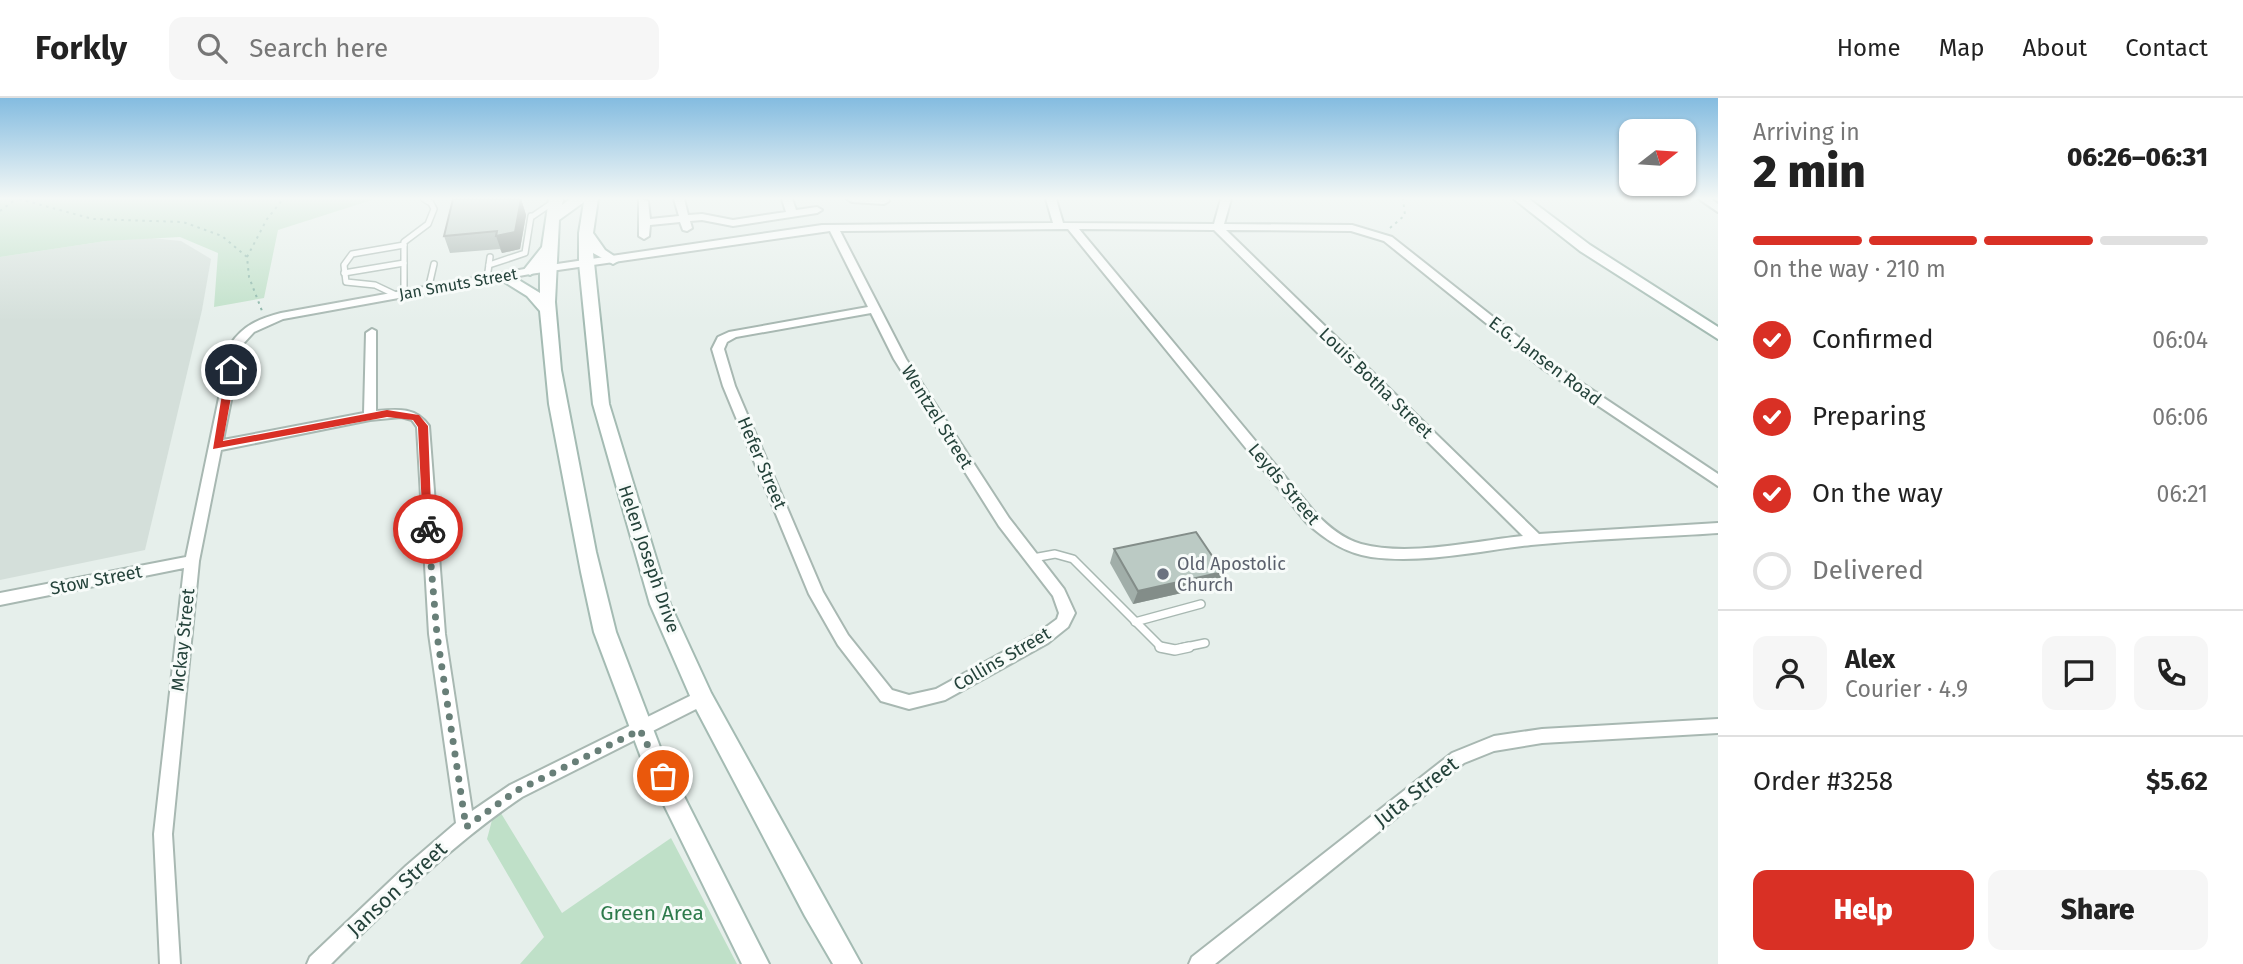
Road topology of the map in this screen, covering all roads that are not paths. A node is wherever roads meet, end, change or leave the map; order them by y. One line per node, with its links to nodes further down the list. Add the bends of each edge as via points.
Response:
1 (408, 239): 12 (lane)
2 (527, 239): 18 (lane, via 525,253)
3 (551, 239): 19 (street)
4 (586, 239): 16 (street, Helen Joseph Drive)
5 (590, 239): 14 (street, via 600,253)
6 (756, 239): 14 (street, Jan Smuts Street)
7 (834, 239): 25 (street, Wentzel Street)
8 (1076, 239): 33 (street, Leyds Street, via 1329,536 1352,547 1398,552)
9 (1230, 239): 33 (street, Louis Botha Street)
10 (1385, 239): 31 (street, E.G. Jansen Road, via 1546,365)
11 (1574, 239): 28 (street)
12 (404, 245): 15 (lane); 20 (lane, via 352,254)
13 (490, 257): 18 (lane)
14 (613, 260): 16 (street, Jan Smuts Street)
15 (404, 263): 20 (lane); 23 (lane)
16 (586, 263): 19 (street, Jan Smuts Street); 41 (street, Helen Joseph Drive, via 601,404 660,604)
17 (434, 264): 22 (lane)
18 (489, 265): 21 (lane)
19 (540, 269): 21 (street, Jan Smuts Street); 24 (street)
20 (344, 273): 23 (lane, via 344,280 350,283 375,285)
21 (495, 277): 22 (street, Jan Smuts Street); 24 (street, via 532,293)
22 (428, 290): 23 (street, Jan Smuts Street)
23 (400, 295): 26 (street, Jan Smuts Street, via 299,312)
24 (547, 309): 44 (street, via 563,434 605,631)
25 (875, 309): 34 (street, Wentzel Street, via 951,442); 42 (street, Hefer Street, via 733,334 722,340 718,349 729,386 816,594 843,640 881,689 895,700)
26 (258, 324): 30 (street, Mckay Street, via 242,334 236,345)
27 (372, 334): 29 (street)
28 (1718, 334)
29 (370, 416): 30 (street); 45 (street, via 401,414 416,417 423,426 437,635)
30 (217, 446): 35 (street, Mckay Street)
31 (1718, 481)
32 (1718, 528): 33 (street, Leyds Street)
33 (1535, 539)
34 (1033, 558): 36 (street, Wentzel Street); 39 (lane, via 1055,554 1073,559)
35 (192, 561): 37 (street, Stow Street); 46 (street, Mckay Street, via 163,834)
36 (1059, 593): 42 (street, Collins Street, via 1067,613 1063,623 1043,638 939,695)
37 (0, 600)
38 (1201, 604): 39 (lane)
39 (1135, 622): 40 (lane, via 1162,649)
40 (1205, 643)
41 (702, 698): 44 (street, Janson Street); 49 (street, Helen Joseph Drive)
42 (909, 702)
43 (1718, 726): 50 (street, Juta Street, via 1542,736 1494,744 1458,758)
44 (640, 730): 45 (street, Janson Street, via 516,791); 48 (street)
45 (466, 827): 47 (street, Janson Street)
46 (170, 964)
47 (317, 964)
48 (756, 964)
49 (848, 964)
50 (1199, 964)

